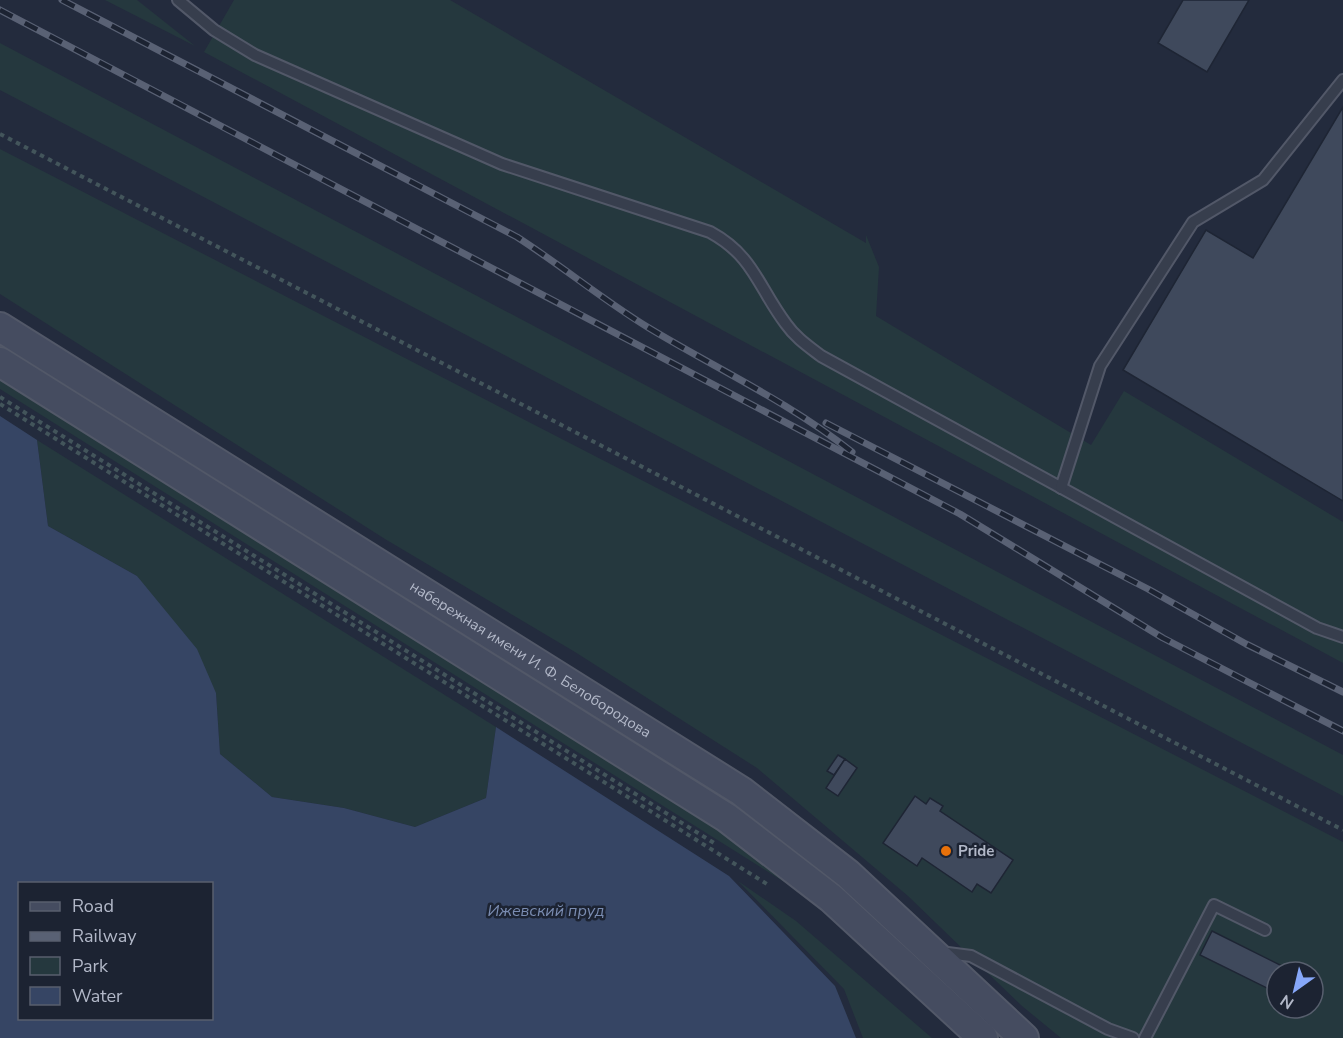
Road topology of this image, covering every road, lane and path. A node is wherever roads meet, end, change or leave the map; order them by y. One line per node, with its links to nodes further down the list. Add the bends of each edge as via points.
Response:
1 (178, 0): 8 (lane, via 214,30 255,55 481,154 719,237 745,258 786,324 821,356)
2 (1343, 80): 8 (lane, via 1263,180 1193,222 1100,366)
3 (0, 134): 10 (path)
4 (0, 327): 16 (main road, набережная имени И. Ф. Белобородова, via 741,792 848,874)
5 (0, 362): 17 (main road, набережная имени И. Ф. Белобородова, via 727,818 831,898)
6 (0, 397): 11 (path)
7 (0, 404): 14 (path)
8 (1061, 488): 9 (lane, via 1317,628)
9 (1343, 637)
10 (1343, 830)
11 (724, 849)
12 (744, 862): 13 (path)
13 (764, 874)
14 (778, 891)
15 (1265, 930): 20 (lane, via 1214,904)
16 (931, 951): 18 (main road, набережная имени И. Ф. Белобородова); 19 (lane, via 971,956 1108,1029)
17 (983, 1038)
18 (1024, 1038)
19 (1133, 1038)
20 (1145, 1038)

